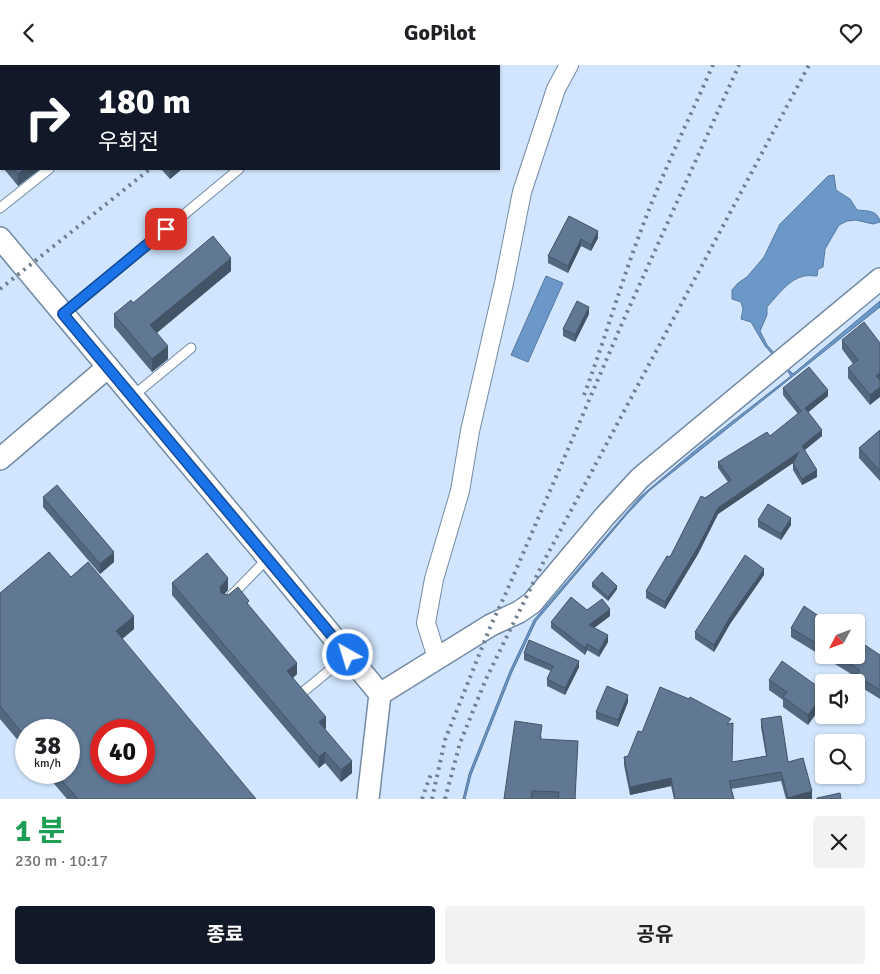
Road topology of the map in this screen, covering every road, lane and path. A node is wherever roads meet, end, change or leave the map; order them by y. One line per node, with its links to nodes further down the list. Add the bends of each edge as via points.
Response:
1 (569, 65): 15 (street, via 556,89 522,192 460,491 434,579 426,623)
2 (48, 170): 4 (lane)
3 (238, 170): 7 (lane)
4 (0, 208)
5 (0, 239): 7 (street)
6 (880, 279): 15 (street, via 640,479 532,603)
7 (63, 314): 9 (street)
8 (191, 348): 10 (lane)
9 (108, 367): 10 (street); 11 (street)
10 (132, 397): 12 (street)
11 (0, 459)
12 (268, 557): 13 (lane); 14 (street)
13 (226, 601)
14 (348, 655): 16 (lane); 17 (street)
15 (437, 658): 17 (street)
16 (304, 692)
17 (380, 694): 18 (street)
18 (368, 799)

